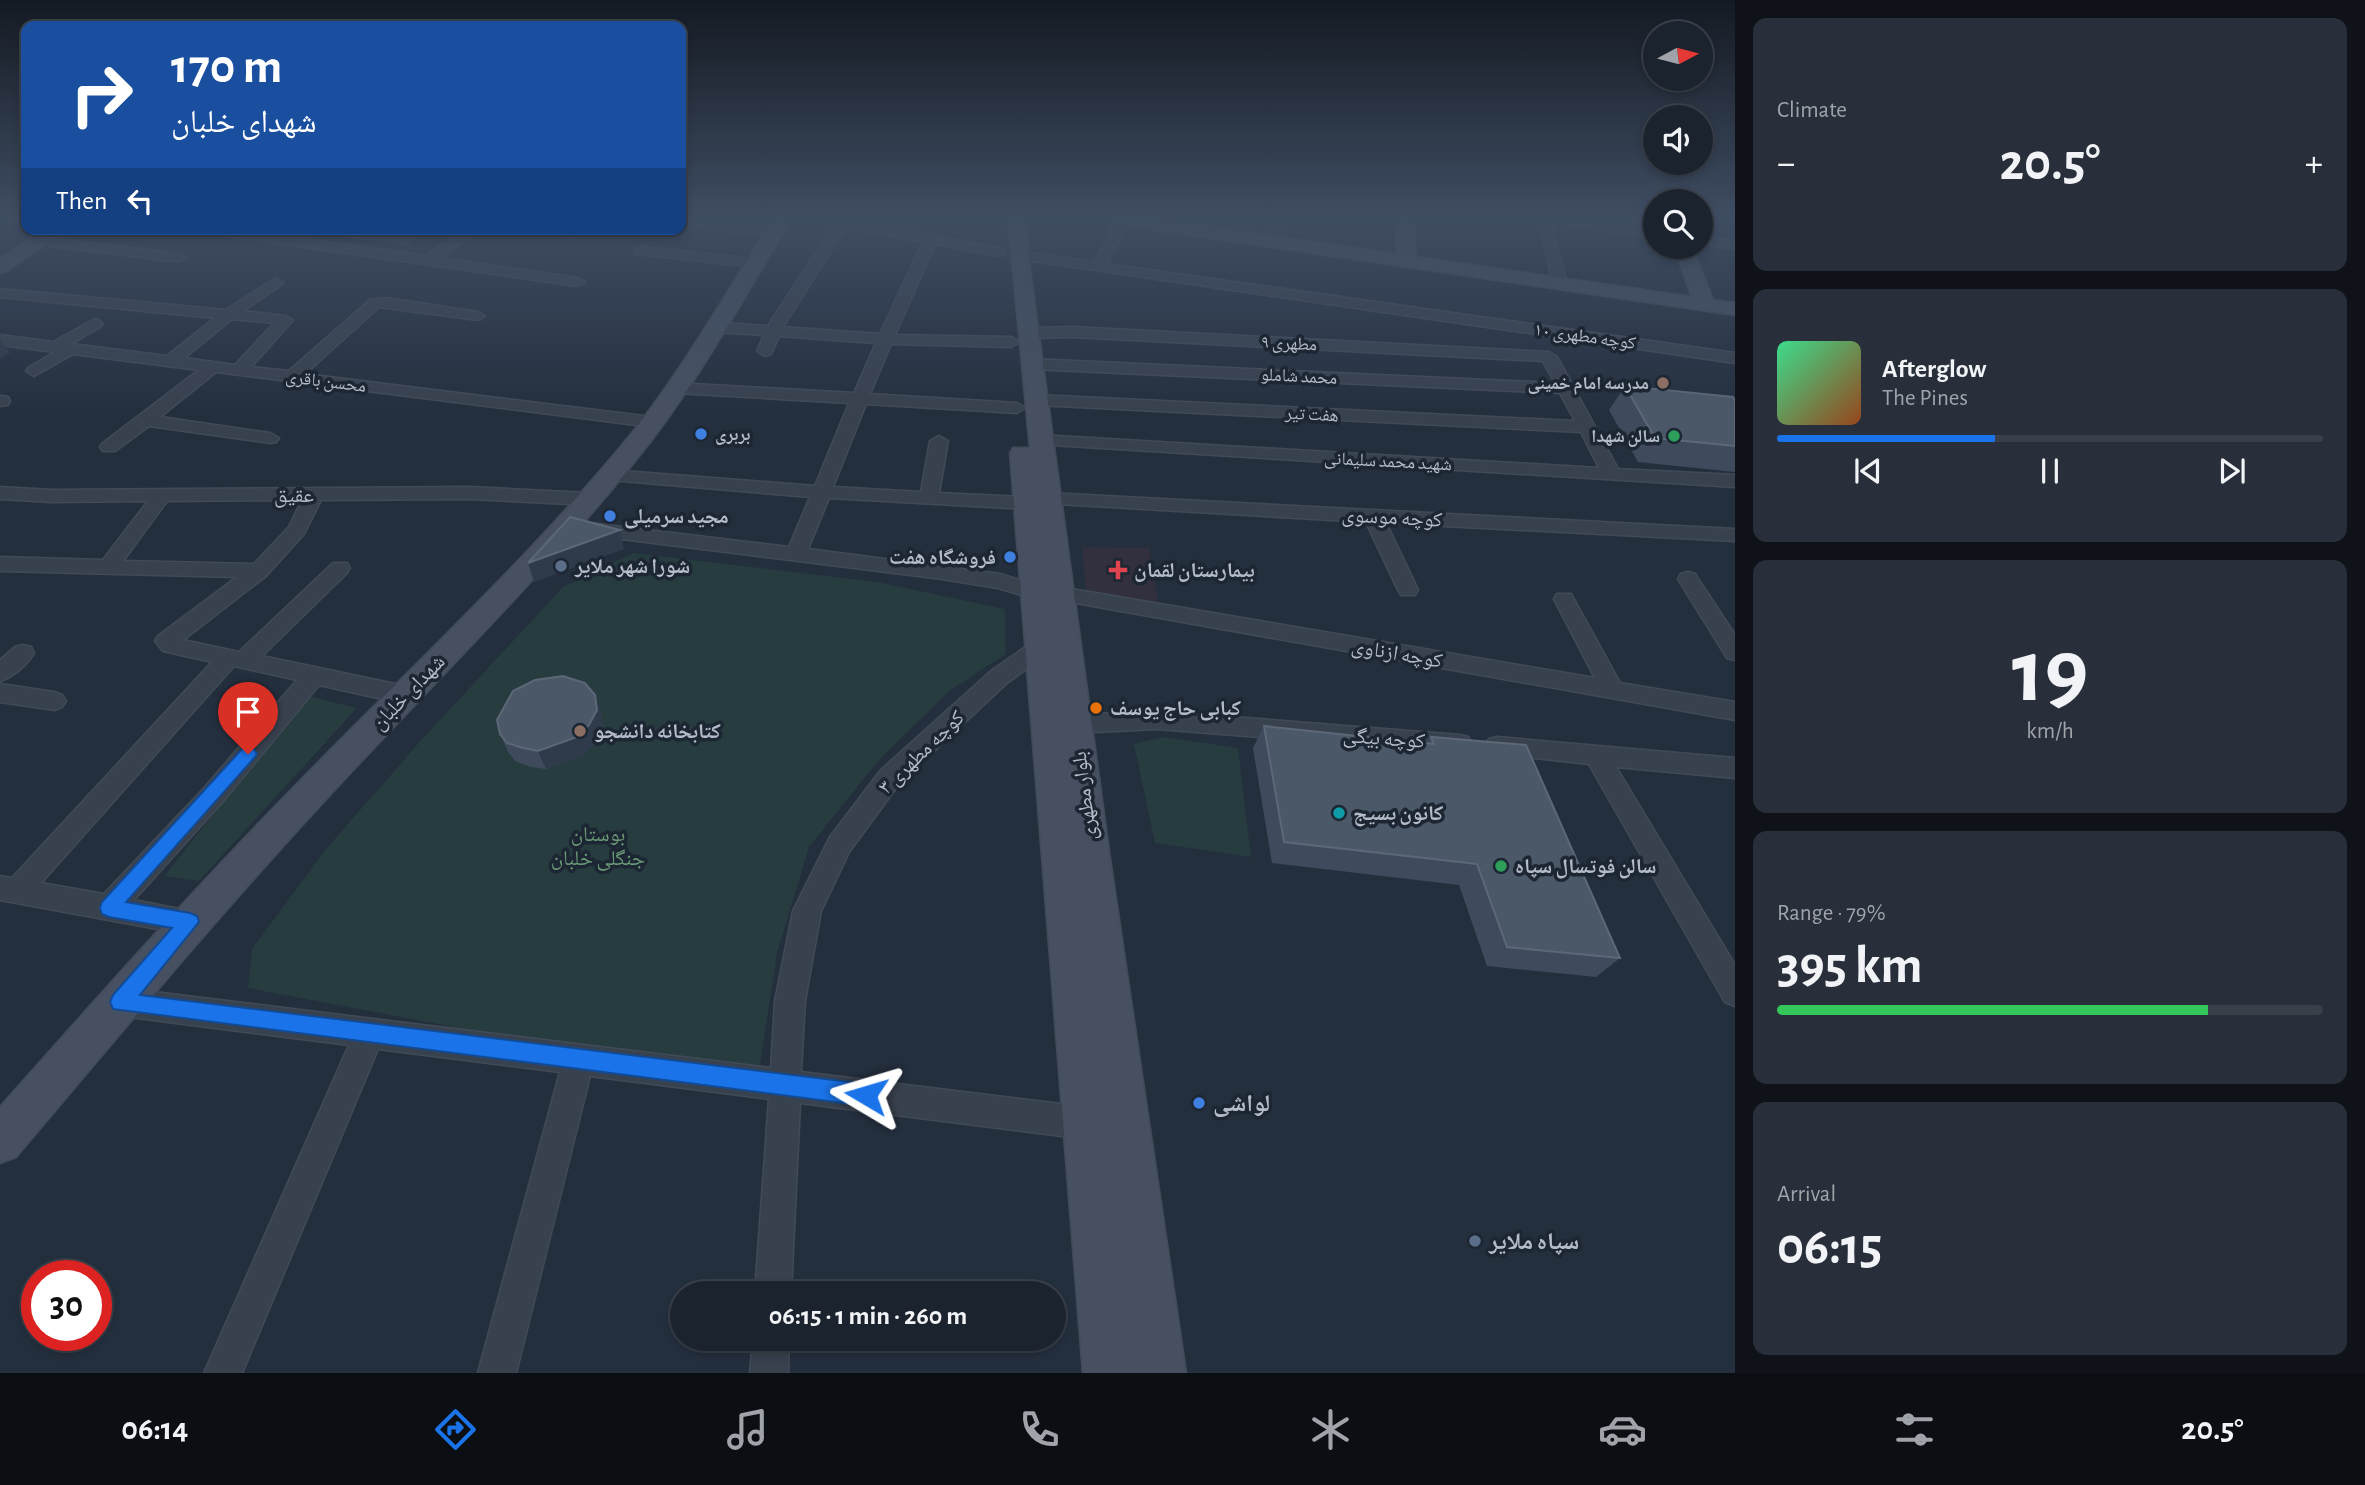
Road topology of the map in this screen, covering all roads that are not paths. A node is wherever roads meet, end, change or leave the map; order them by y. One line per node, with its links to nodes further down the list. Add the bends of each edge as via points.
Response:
1 (276, 282): 13 (street)
2 (742, 282): 16 (main road, شهدای خلبان)
3 (805, 282): 17 (street)
4 (911, 282): 18 (street)
5 (1013, 282): 20 (main road, بلوار مطهری)
6 (1210, 282): 23 (street, کوچه مطهری ۱۰)
7 (1547, 282): 9 (main road)
8 (1696, 282): 11 (main road)
9 (1560, 284): 11 (main road)
10 (0, 293): 13 (street)
11 (1704, 305): 12 (main road)
12 (1735, 309)
13 (228, 315): 24 (street); 26 (street, via 286,320)
14 (478, 316): 28 (street, via 375,303)
15 (95, 324): 21 (street)
16 (713, 327): 17 (street); 30 (main road, شهدای خلبان)
17 (774, 331): 18 (street); 22 (street)
18 (885, 339): 20 (street); 31 (street)
19 (0, 341): 21 (street, محسن باقری)
20 (1024, 346): 29 (street, محمد شاملو); 29 (street, مطهری ۹, via 1074,332 1549,357); 32 (main road, بلوار مطهری)
21 (63, 348): 24 (street, محسن باقری); 27 (street)
22 (765, 351)
23 (1735, 358)
24 (170, 362): 25 (street, محسن باقری)
25 (212, 367): 26 (street, محسن باقری); 33 (street)
26 (239, 370): 28 (street, محسن باقری)
27 (34, 371)
28 (292, 377): 34 (street, محسن باقری)
29 (1566, 387): 35 (street)
30 (676, 388): 31 (street, هفت تیر); 34 (main road, شهدای خلبان)
31 (859, 400): 32 (street, هفت تیر); 43 (street)
32 (1027, 404): 35 (street, هفت تیر); 37 (main road, بلوار مطهری); 49 (main road, بلوار مطهری)
33 (146, 420): 36 (street); 39 (street)
34 (652, 422): 41 (main road, شهدای خلبان)
35 (1587, 427): 40 (street)
36 (270, 438)
37 (1041, 440): 40 (street, شهید محمد سلیمانی); 49 (main road, بلوار مطهری)
38 (939, 441): 47 (street)
39 (109, 447)
40 (1612, 474): 42 (street, شهید محمد سلیمانی)
41 (610, 475): 43 (street, کوچه موسوی); 48 (main road, شهدای خلبان)
42 (1735, 481)
43 (820, 492): 47 (street, کوچه موسوی); 53 (street)
44 (0, 493): 46 (street, عقیق)
45 (314, 494): 46 (street, عقیق); 48 (street, عقیق, via 470,493); 57 (street, via 297,530)
46 (162, 495): 55 (street)
47 (929, 498): 49 (street, کوچه موسوی)
48 (589, 499): 51 (main road, شهدای خلبان)
49 (1037, 501): 50 (street, کوچه موسوی); 60 (main road, بلوار مطهری)
50 (1373, 516): 52 (street, کوچه موسوی); 59 (street)
51 (565, 526): 53 (street, کوچه ازناوی); 70 (main road, شهدای خلبان)
52 (1735, 535)
53 (796, 555): 60 (street, کوچه ازناوی, via 942,572)
54 (0, 564): 55 (street)
55 (108, 567): 57 (street)
56 (340, 568): 65 (street)
57 (259, 571): 65 (street, via 166,641)
58 (1688, 579): 63 (street)
59 (1408, 590)
60 (1047, 593): 62 (main road, بلوار مطهری); 68 (street, کوچه ازناوی); 73 (main road, بلوار مطهری)
61 (1564, 599): 68 (street)
62 (1040, 641): 83 (street, کوچه مطهری ۳, via 1035,651 999,677 890,777 839,845 807,911 790,1001); 84 (main road, بلوار مطهری)
63 (1735, 652)
64 (23, 653): 66 (street)
65 (238, 658): 67 (street); 76 (street)
66 (0, 673)
67 (315, 675): 70 (street); 77 (street)
68 (1613, 690): 72 (street, کوچه ازناوی)
69 (0, 692): 71 (street)
70 (405, 695): 78 (main road, شهدای خلبان)
71 (54, 701)
72 (1735, 711)
73 (1075, 724): 74 (street, کوچه بیگی, via 1157,720); 92 (main road, بلوار مطهری)
74 (1596, 754): 75 (street, کوچه بیگی); 79 (street)
75 (1735, 768)
76 (9, 890): 77 (street)
77 (109, 908): 78 (street)
78 (190, 922): 80 (main road, شهدای خلبان)
79 (1735, 992)
80 (121, 1002): 81 (street); 85 (main road, شهدای خلبان)
81 (370, 1033): 82 (street); 88 (street)
82 (579, 1060): 83 (street); 89 (street)
83 (784, 1085): 84 (street); 86 (street)
84 (1086, 1123): 91 (main road, بلوار مطهری)
85 (0, 1141)
86 (774, 1281)
87 (770, 1351): 90 (street)
88 (223, 1373)
89 (497, 1373)
90 (769, 1373)
91 (1109, 1373)
92 (1160, 1373)

